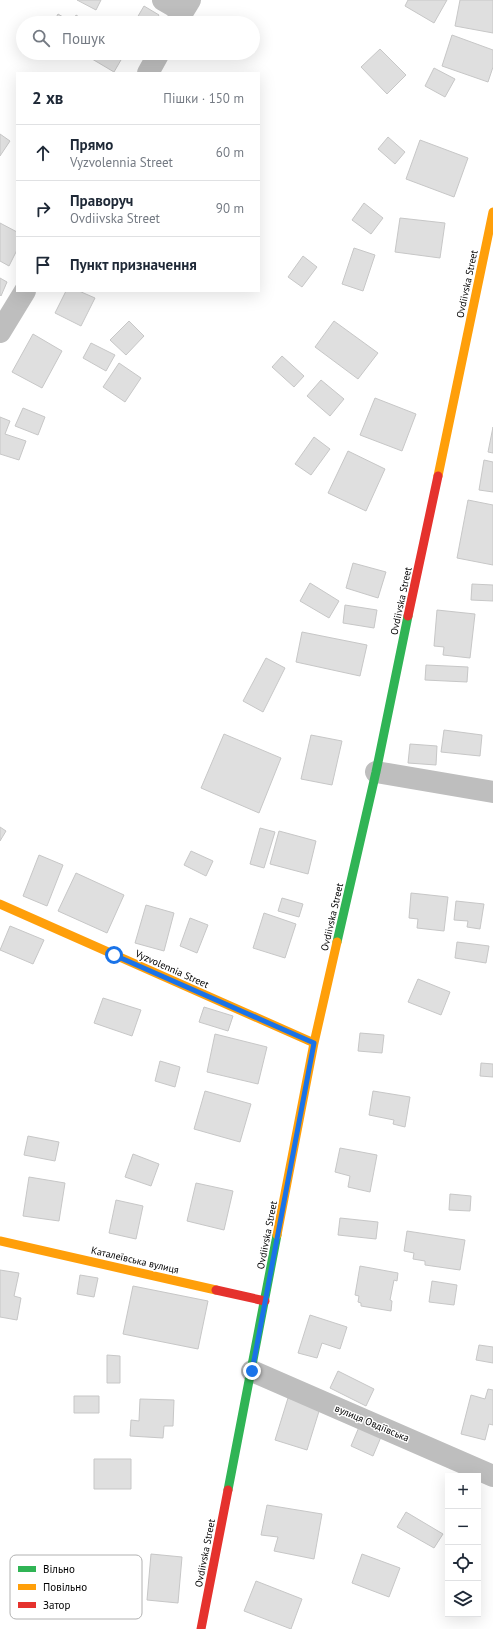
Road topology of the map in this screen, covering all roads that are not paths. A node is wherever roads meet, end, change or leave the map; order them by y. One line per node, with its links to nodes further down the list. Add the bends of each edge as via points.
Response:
1 (163, 0): 2 (street)
2 (183, 11)
3 (155, 60): 4 (street)
4 (149, 72)
5 (493, 212): 8 (main road, Ovdiivska Street)
6 (24, 292): 7 (street)
7 (0, 332)
8 (376, 772): 9 (street); 11 (main road, Ovdiivska Street)
9 (493, 792)
10 (0, 904): 11 (main road, Vyzvolennia Street)
11 (314, 1043): 13 (main road, Ovdiivska Street)
12 (0, 1241): 13 (main road, Каталеївська вулиця)
13 (265, 1301): 14 (main road, Ovdiivska Street)
14 (252, 1371): 15 (street, вулиця Овдіївська); 16 (main road, Ovdiivska Street)
15 (493, 1476)
16 (201, 1629)

